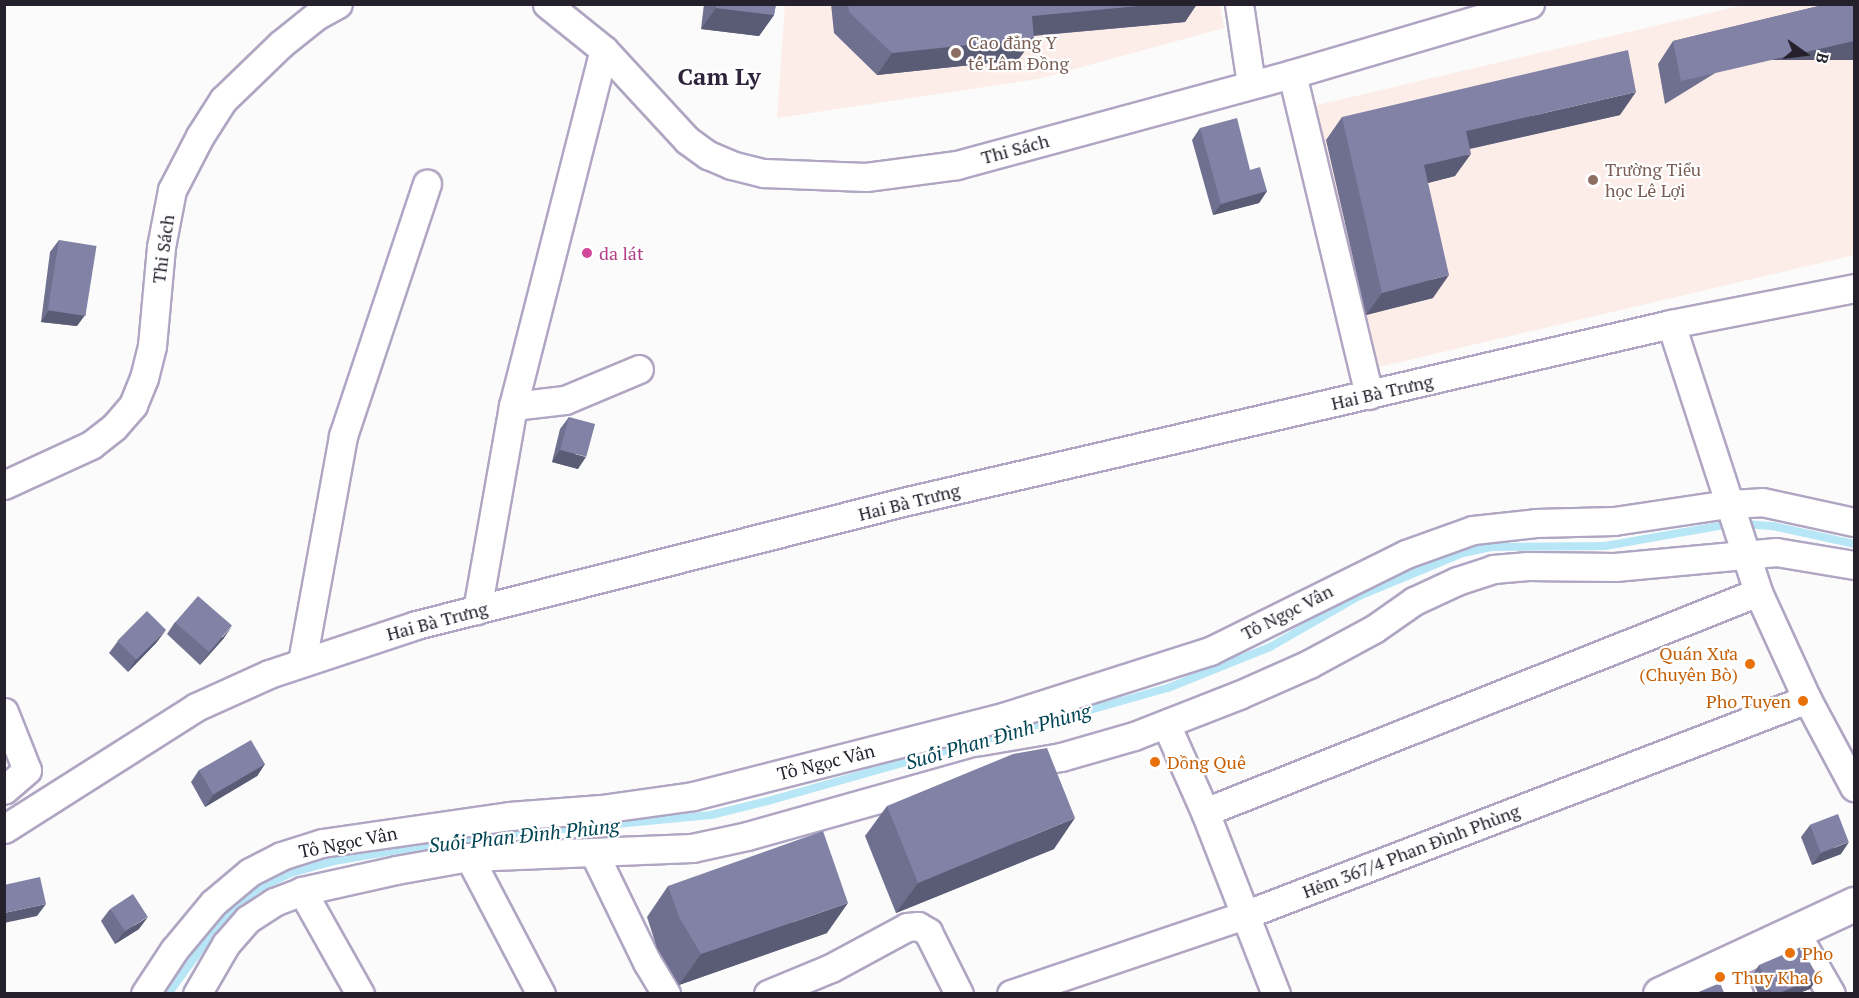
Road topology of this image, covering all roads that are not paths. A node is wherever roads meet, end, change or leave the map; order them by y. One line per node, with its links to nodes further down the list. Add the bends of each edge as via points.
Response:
1 (338, 4): 14 (street, Thi Sách, via 281,44 223,100 195,145 172,190 161,247 152,346 133,405 91,445)
2 (547, 4): 5 (street, Thi Sách)
3 (1239, 4): 7 (street)
4 (1530, 4): 6 (street, Thi Sách)
5 (604, 50): 7 (street, Thi Sách, via 687,140 708,155 764,173 811,176 866,177 957,165); 13 (street)
6 (1292, 74): 7 (street, Thi Sách); 12 (street)
7 (1251, 84)
8 (428, 184): 21 (street, via 343,436)
9 (1854, 288): 10 (street, Hai Bà Trưng)
10 (1671, 324): 12 (street, Hai Bà Trưng); 15 (street)
11 (639, 369): 13 (street, via 565,400)
12 (1369, 394): 20 (street, Hai Bà Trưng, via 903,502)
13 (513, 406): 20 (street)
14 (4, 485)
15 (1728, 504): 16 (street, Tô Ngọc Vân, via 1762,502); 17 (street); 36 (street, Tô Ngọc Vân, via 1614,521 1473,530 1406,554 1209,651 1006,716 693,796 475,820 322,843 250,872 213,903)
16 (1854, 522)
17 (1744, 551): 18 (street, Tô Ngọc Vân, via 1787,552); 19 (street); 24 (street, Tô Ngọc Vân, via 1615,567 1528,566 1493,570 1414,600 1374,629 1309,664)
18 (1854, 565)
19 (1758, 592): 22 (street); 27 (street)
20 (477, 610): 21 (street, Hai Bà Trưng)
21 (302, 662): 28 (street, Hai Bà Trưng, via 196,707)
22 (1807, 699): 25 (street); 33 (street, Hẻm 367/4 Phan Đình Phùng)
23 (4, 712): 26 (street, via 27,770)
24 (1166, 724): 27 (street); 29 (street, Tô Ngọc Vân, via 1061,757 979,771 747,836 692,848)
25 (1854, 787)
26 (4, 790)
27 (1205, 812): 33 (street)
28 (4, 829)
29 (594, 854): 30 (street, Tô Ngọc Vân); 40 (street)
30 (469, 857): 31 (street, Tô Ngọc Vân); 39 (street)
31 (302, 891): 37 (street, Tô Ngọc Vân, via 274,902 248,919 226,944); 38 (street)
32 (1854, 904): 34 (main road)
33 (1247, 914): 43 (street, Hẻm 367/4 Phan Đình Phùng); 44 (street)
34 (1796, 933): 35 (main road); 47 (street)
35 (1726, 964): 45 (main road); 46 (street)
36 (145, 993)
37 (197, 993)
38 (360, 993)
39 (540, 993)
40 (666, 993)
41 (768, 993): 42 (street, via 831,968 907,927 918,926 928,932)
42 (959, 993)
43 (1011, 993)
44 (1276, 993)
45 (1659, 993)
46 (1739, 993)
47 (1831, 993)

